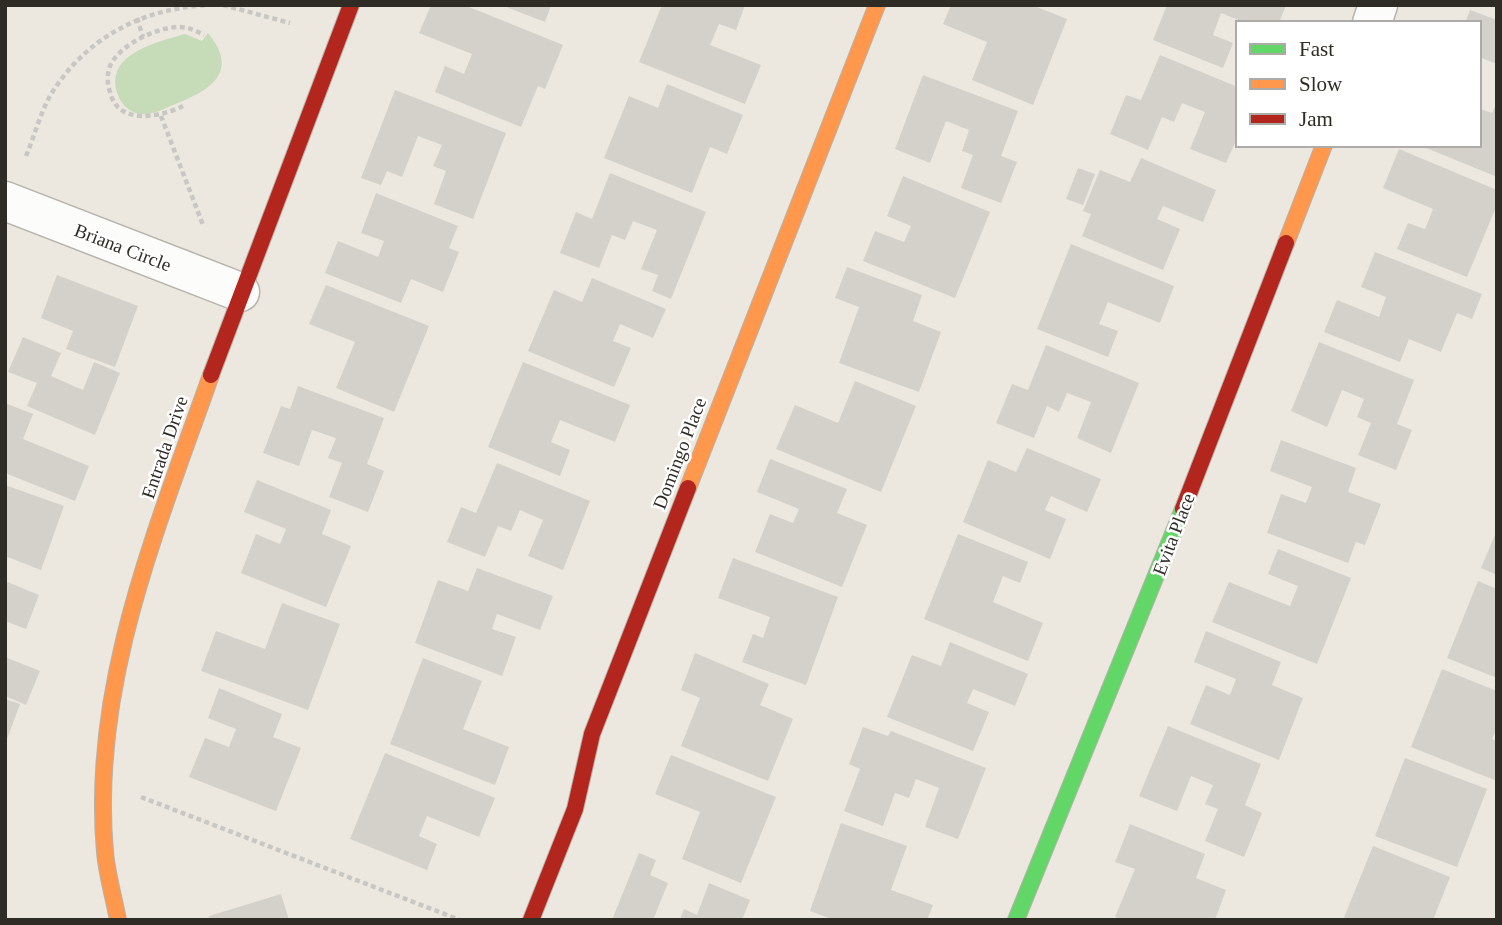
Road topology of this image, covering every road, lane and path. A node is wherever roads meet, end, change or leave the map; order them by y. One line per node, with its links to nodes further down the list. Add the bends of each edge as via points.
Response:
1 (207, 5): 5 (path, via 172,7)
2 (223, 5): 6 (path)
3 (351, 5): 15 (street, Entrada Drive)
4 (877, 5): 19 (street, Domingo Place, via 592,734 575,809)
5 (137, 18): 8 (path); 12 (path, via 99,39 69,69 49,98)
6 (290, 23)
7 (204, 35): 8 (path, via 176,27)
8 (143, 37): 10 (path, via 110,66 110,96 119,109 134,116)
9 (183, 106): 10 (path)
10 (161, 116): 14 (path)
11 (1323, 147): 20 (street, Evita Place, via 1142,615)
12 (26, 156)
13 (5, 201): 15 (street, Briana Circle)
14 (203, 225)
15 (240, 292): 16 (street, Entrada Drive, via 141,576 114,676)
16 (104, 783): 17 (street, Entrada Drive, via 105,853); 18 (path)
17 (118, 920)
18 (460, 920)
19 (531, 920)
20 (1016, 920)

